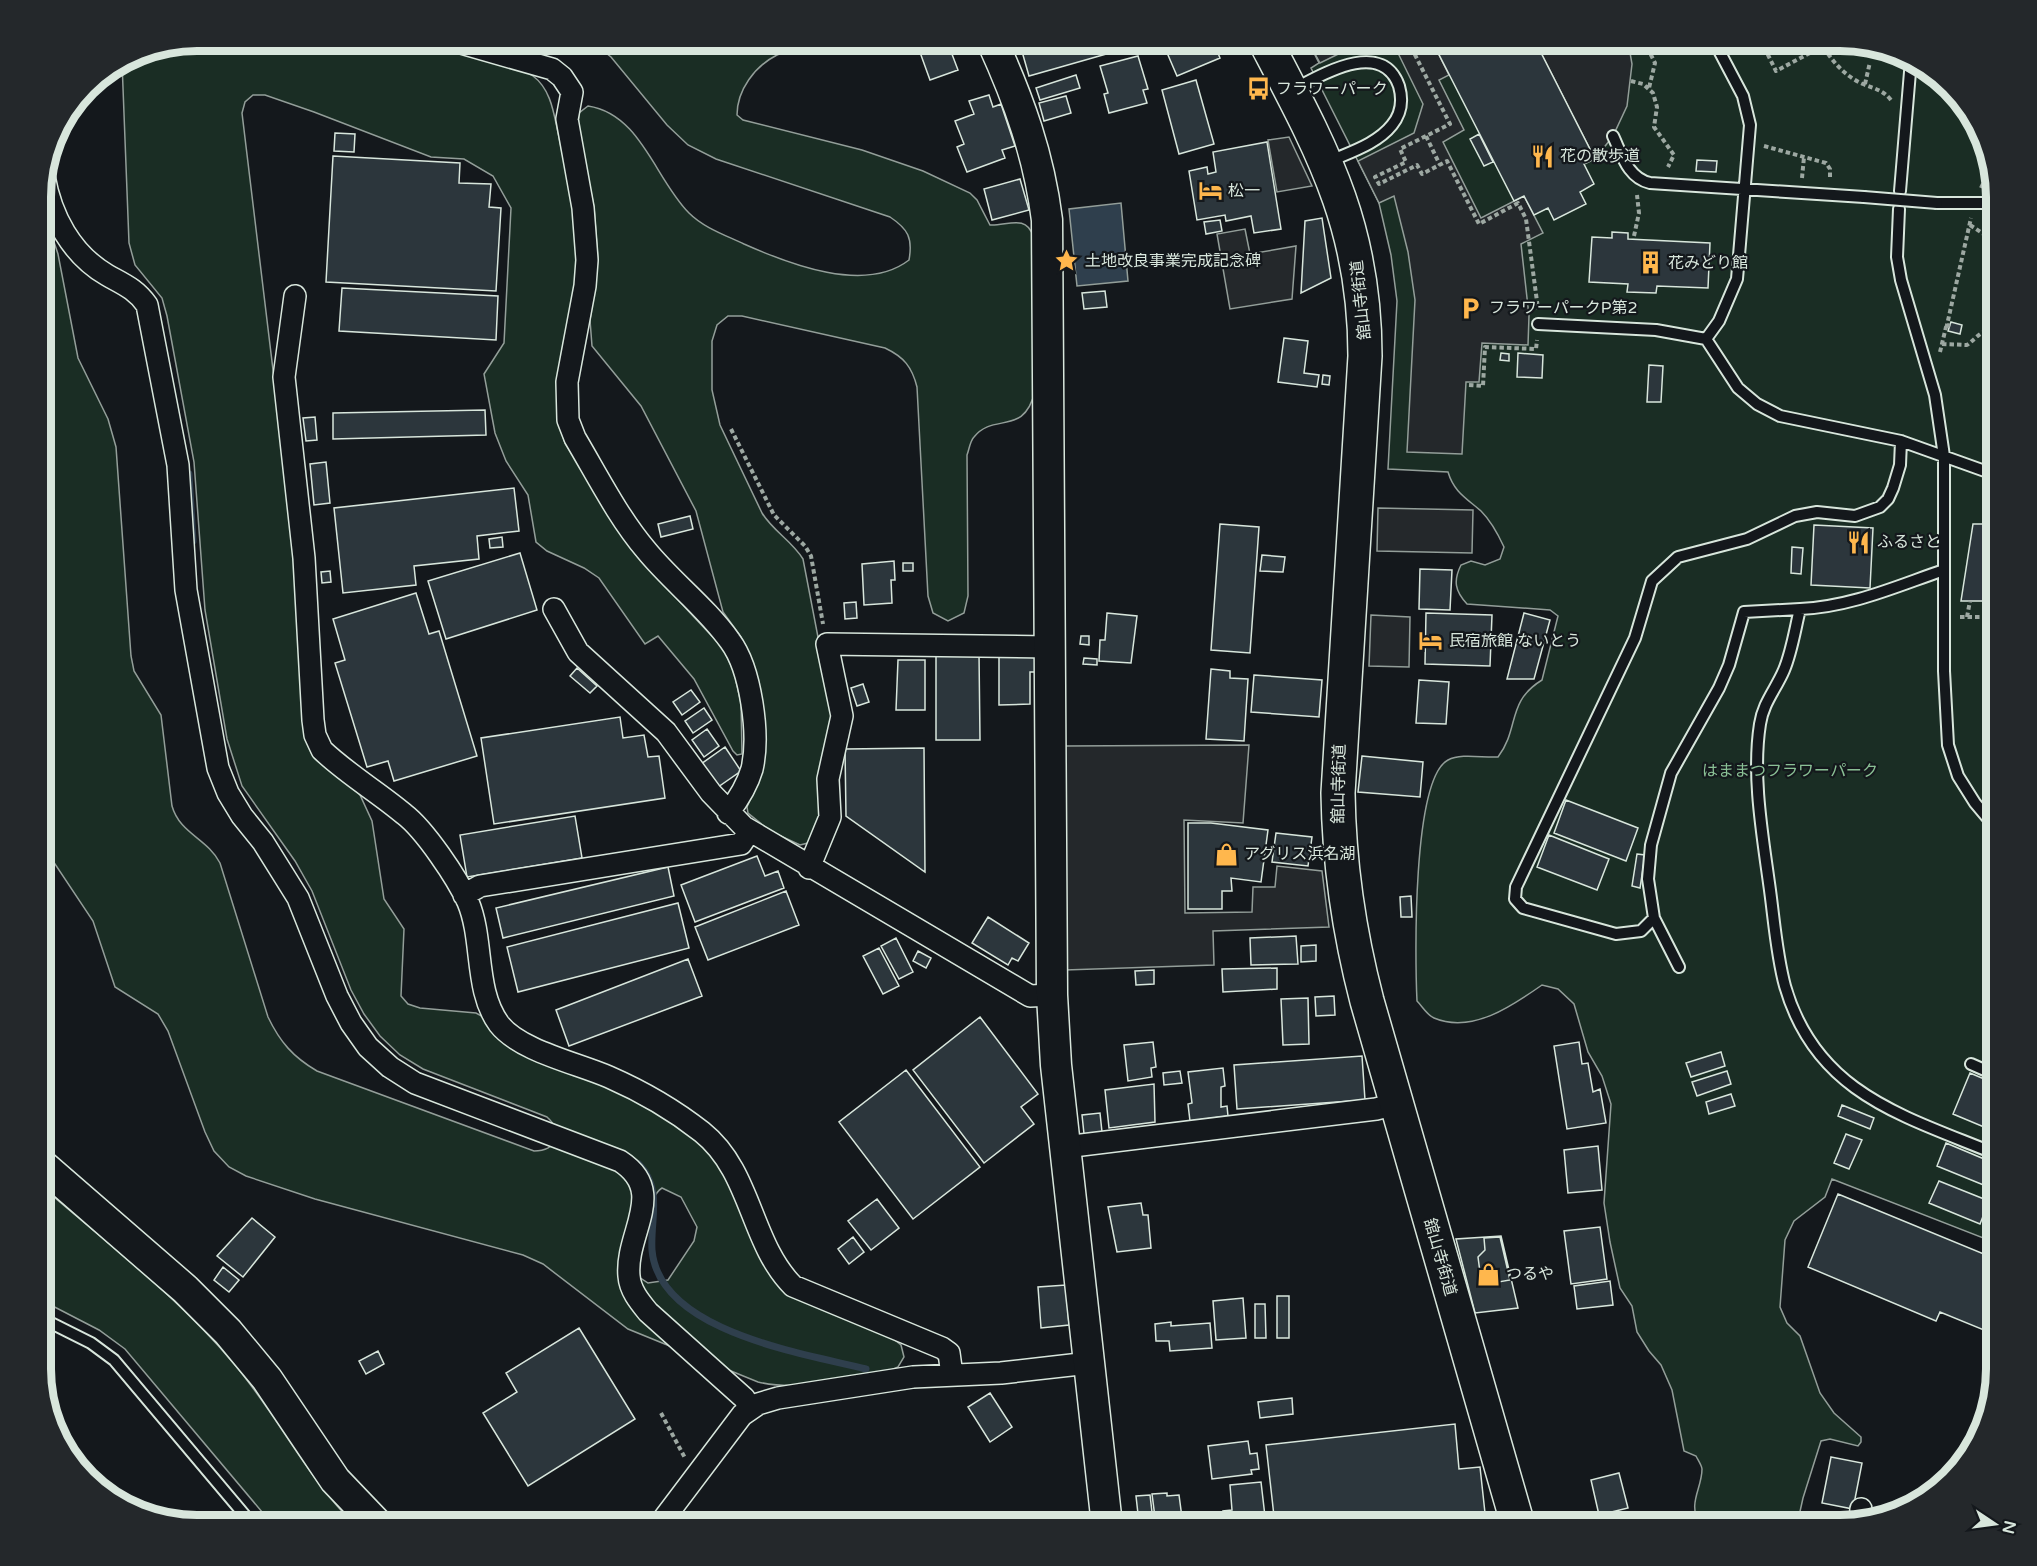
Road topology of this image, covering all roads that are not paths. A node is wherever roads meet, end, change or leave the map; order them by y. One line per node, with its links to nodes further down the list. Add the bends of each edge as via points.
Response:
1 (491, 51): 24 (street, via 552,69 572,92 567,119 583,208 587,267 567,382 568,420 574,438 626,522 666,573 732,643 744,669 751,702 754,752 746,785)
2 (997, 51): 23 (street, via 1032,139 1047,220)
3 (1271, 51): 6 (main road, 舘山寺街道)
4 (1719, 51): 9 (lane, via 1748,110)
5 (1910, 70): 10 (lane)
6 (1292, 91): 8 (main road, 舘山寺街道); 8 (lane, via 1332,69 1358,62 1381,66 1398,82 1401,106 1391,127 1370,143)
7 (1613, 136): 9 (lane, via 1638,180)
8 (1327, 162): 34 (main road, 舘山寺街道, via 1351,231 1365,323 1339,758 1339,848 1358,968)
9 (1746, 189): 12 (lane, bridge); 16 (lane, via 1737,279 1730,301)
10 (1900, 191)
11 (51, 203): 41 (street, via 76,248 107,275 138,292 147,305 178,465 186,590 218,768 242,816 282,869 298,898 351,1023 376,1053 415,1083 620,1161 634,1170 642,1184 643,1200 629,1276 634,1296 744,1398)
12 (1986, 203)
13 (1899, 209): 18 (lane, via 1899,269 1935,395)
14 (295, 296): 28 (street, via 286,356 285,397 304,558 315,735 322,750 334,761 416,824)
15 (1538, 325): 16 (lane, via 1656,330)
16 (1706, 339): 17 (lane, via 1738,388 1757,404 1788,418)
17 (1901, 441): 18 (lane); 29 (lane, via 1900,465 1893,488 1880,507 1855,516 1817,512 1795,516 1747,538 1678,557 1652,581 1635,638 1516,887 1515,899 1523,908 1616,934 1641,931)
18 (1944, 456): 19 (lane); 20 (lane)
19 (1986, 472)
20 (1944, 570): 22 (lane, via 1849,603); 25 (lane, via 1948,745 1958,776)
21 (554, 609): 24 (street, via 578,652 666,732)
22 (1800, 609): 29 (lane, via 1744,612 1729,665 1671,773 1659,810 1648,879); 36 (lane, via 1783,672 1765,703 1758,741 1763,836 1779,954 1795,1015 1824,1059 1854,1089 1880,1106)
23 (1050, 646): 27 (street, via 826,644 842,716 828,779 830,817); 31 (street)
24 (728, 813): 26 (street)
25 (1986, 816)
26 (749, 832): 27 (street); 28 (street, via 741,844 480,886)
27 (809, 868): 31 (street, via 1030,996)
28 (464, 895): 40 (street, via 473,919 490,1009 513,1038 628,1086 700,1131 728,1160 771,1257 793,1286 942,1348 949,1353)
29 (1654, 918): 30 (lane)
30 (1679, 967)
31 (1052, 995): 35 (street)
32 (1971, 1064): 33 (lane)
33 (1986, 1071)
34 (1396, 1104): 35 (street); 46 (main road, 舘山寺街道)
35 (1065, 1147): 39 (street)
36 (1986, 1150)
37 (51, 1173): 43 (street, via 228,1332 267,1378 335,1480)
38 (51, 1323): 42 (lane, via 91,1343 114,1360)
39 (1089, 1363): 40 (street); 45 (street)
40 (952, 1375): 41 (street, via 913,1377 778,1398)
41 (751, 1409): 44 (street, via 735,1422)
42 (244, 1515)
43 (368, 1515)
44 (667, 1515)
45 (1106, 1515)
46 (1515, 1515)

